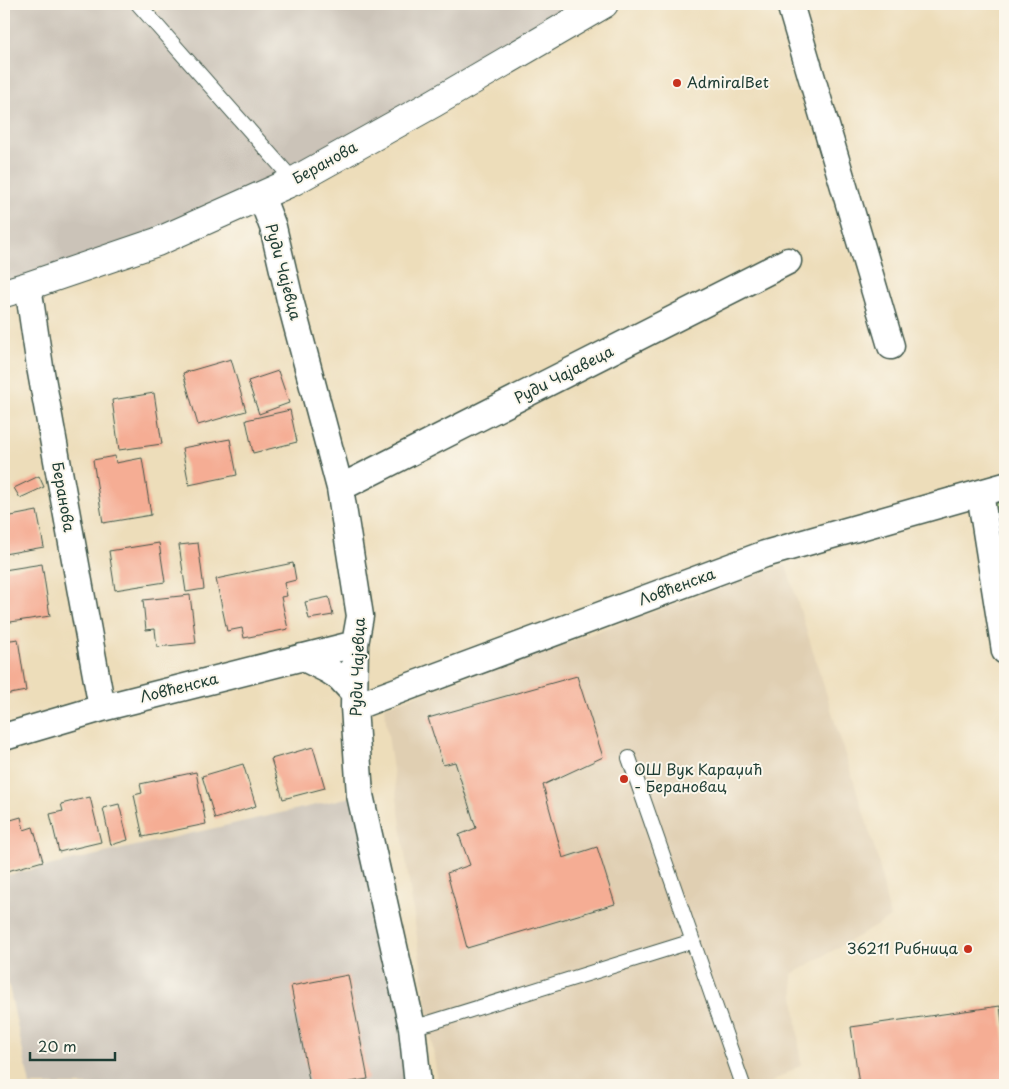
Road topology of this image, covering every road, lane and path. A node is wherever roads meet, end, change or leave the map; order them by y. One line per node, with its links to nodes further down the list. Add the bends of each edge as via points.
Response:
1 (138, 4): 4 (lane)
2 (790, 4): 8 (street)
3 (590, 7): 4 (main road, Беранова, via 434,103)
4 (294, 181): 5 (main road, Беранова)
5 (260, 196): 7 (main road, Беранова, via 157,242); 10 (street, Руди Чајевца, via 273,227)
6 (788, 261): 10 (street, Руди Чајавеца)
7 (16, 289): 16 (street, Беранова, via 40,367)
8 (890, 346)
9 (1005, 486): 11 (street, Ловћенска)
10 (340, 488): 12 (street, Руди Чајевца, via 360,616)
11 (980, 493): 13 (street); 15 (street, Ловћенска, via 765,554)
12 (356, 644): 14 (street, Ловћенска); 15 (street, Руди Чајевца)
13 (1005, 651)
14 (302, 658): 15 (street, via 340,678); 16 (street, Ловћенска)
15 (354, 700): 20 (street, Руди Чајевца, via 360,795)
16 (102, 708): 17 (street, Ловћенска)
17 (4, 737)
18 (629, 758): 19 (lane)
19 (693, 941): 20 (lane); 22 (lane)
20 (412, 1026): 21 (street, Руди Чајевца)
21 (418, 1085)
22 (743, 1085)

